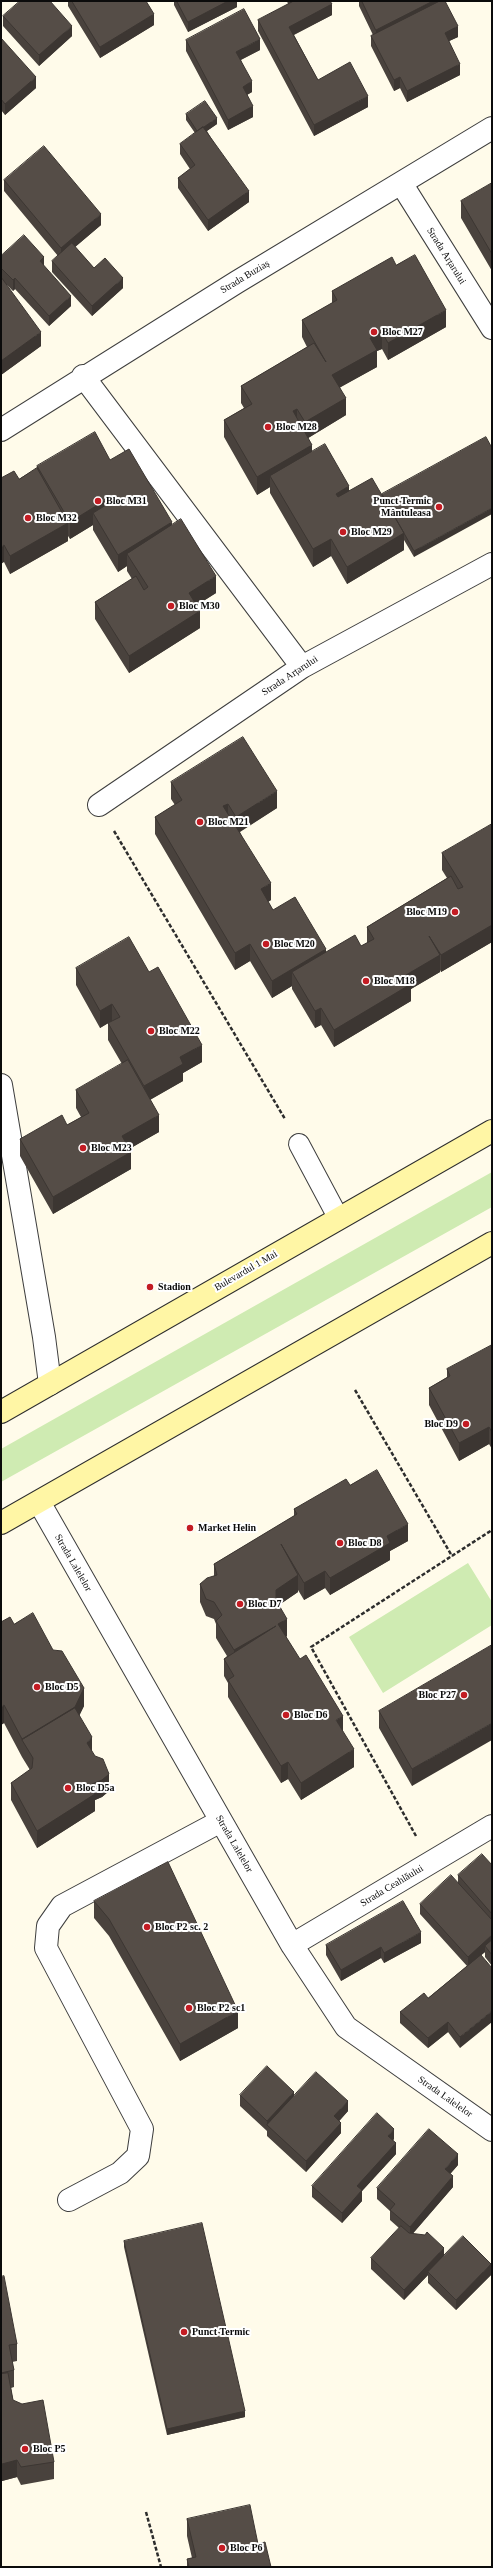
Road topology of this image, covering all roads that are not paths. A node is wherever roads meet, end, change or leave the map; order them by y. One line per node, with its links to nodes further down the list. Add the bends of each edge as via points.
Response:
1 (492, 128): 2 (street, Strada Buziaș)
2 (401, 183): 3 (street, Strada Arțarului); 4 (street, Strada Buziaș)
3 (492, 328)
4 (83, 376): 5 (street, Strada Buziaș); 7 (street)
5 (1, 430)
6 (492, 564): 7 (street, Strada Arțarului)
7 (302, 667): 8 (street, Strada Arțarului)
8 (99, 805)
9 (1, 1085): 14 (street)
10 (492, 1131): 12 (main road, Bulevardul 1 Mai)
11 (299, 1144): 12 (lane)
12 (339, 1219): 14 (main road, Bulevardul 1 Mai)
13 (492, 1243): 16 (main road)
14 (50, 1384): 15 (main road, Bulevardul 1 Mai)
15 (1, 1412)
16 (39, 1502): 17 (main road); 18 (street, Strada Lalelelor)
17 (1, 1523)
18 (221, 1821): 20 (street, Strada Lalelelor); 22 (street, via 62,1906 48,1926 46,1948 142,2129 138,2156 120,2173)
19 (492, 1826): 20 (street, Strada Ceahlăului)
20 (292, 1945): 21 (street, Strada Lalelelor, via 346,2028)
21 (492, 2130)
22 (69, 2200)

